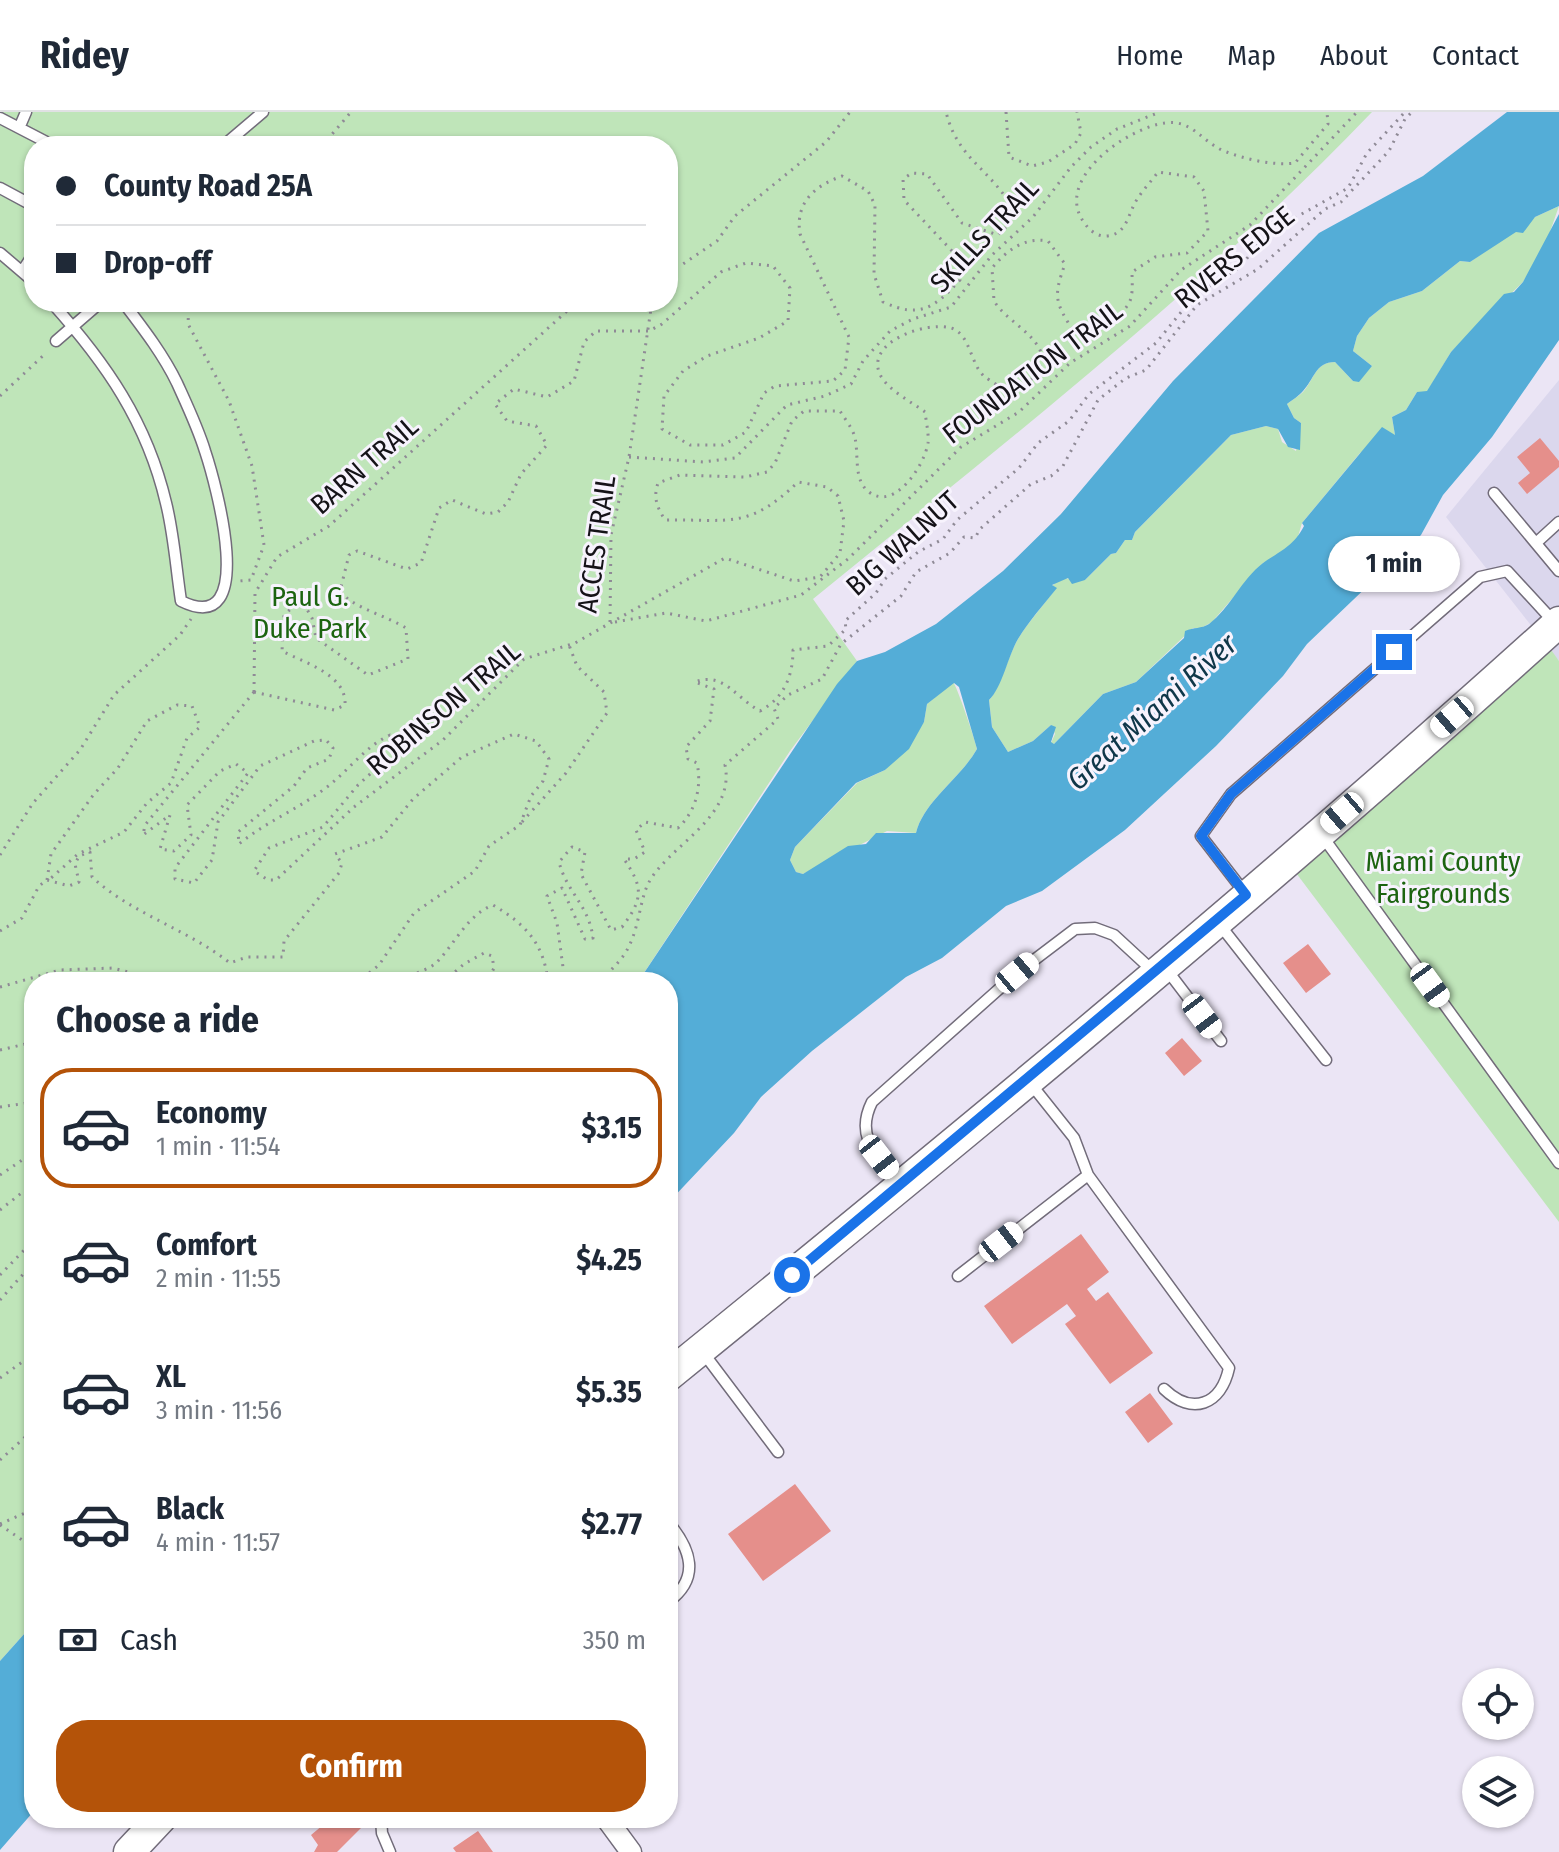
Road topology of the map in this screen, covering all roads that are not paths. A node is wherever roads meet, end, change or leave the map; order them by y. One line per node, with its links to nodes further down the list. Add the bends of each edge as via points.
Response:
1 (26, 112): 4 (lane)
2 (263, 112): 6 (lane)
3 (0, 118): 4 (lane)
4 (20, 126): 5 (lane)
5 (37, 136)
6 (235, 136)
7 (0, 188): 8 (lane)
8 (24, 201)
9 (0, 253): 10 (lane)
10 (23, 270)
11 (60, 312): 14 (lane)
12 (89, 312): 14 (lane)
13 (130, 312): 14 (lane, via 176,381 205,448 224,522 227,581 221,598 197,609 181,601 166,504 149,446 118,383)
14 (73, 326): 15 (lane)
15 (56, 341)
16 (1494, 493): 18 (lane)
17 (1559, 522): 18 (lane)
18 (1536, 543): 19 (lane)
19 (1559, 571)
20 (1558, 625): 21 (main road); 22 (lane, via 1507,571 1480,577 1408,639 1231,794 1201,836)
21 (1320, 833): 22 (main road); 28 (lane)
22 (1246, 895): 23 (main road)
23 (1217, 920): 24 (main road); 26 (lane)
24 (1159, 968): 25 (lane); 27 (main road); 30 (lane, via 1114,935 1095,928 1075,929 1017,973 872,1102 863,1119 865,1136)
25 (1221, 1041)
26 (1326, 1060)
27 (1027, 1080): 29 (lane, via 1074,1138); 30 (main road)
28 (1559, 1163)
29 (1088, 1175): 31 (lane); 34 (lane, via 1229,1368 1215,1398 1201,1404 1183,1403)
30 (901, 1186): 32 (main road)
31 (958, 1276)
32 (701, 1349): 33 (main road); 35 (lane)
33 (678, 1368)
34 (1164, 1389)
35 (778, 1452)
36 (678, 1537): 37 (lane, via 689,1554 691,1576)
37 (678, 1595)
38 (152, 1828): 41 (main road)
39 (384, 1828): 42 (lane)
40 (613, 1828): 43 (street)
41 (129, 1852)
42 (390, 1852)
43 (631, 1852)

